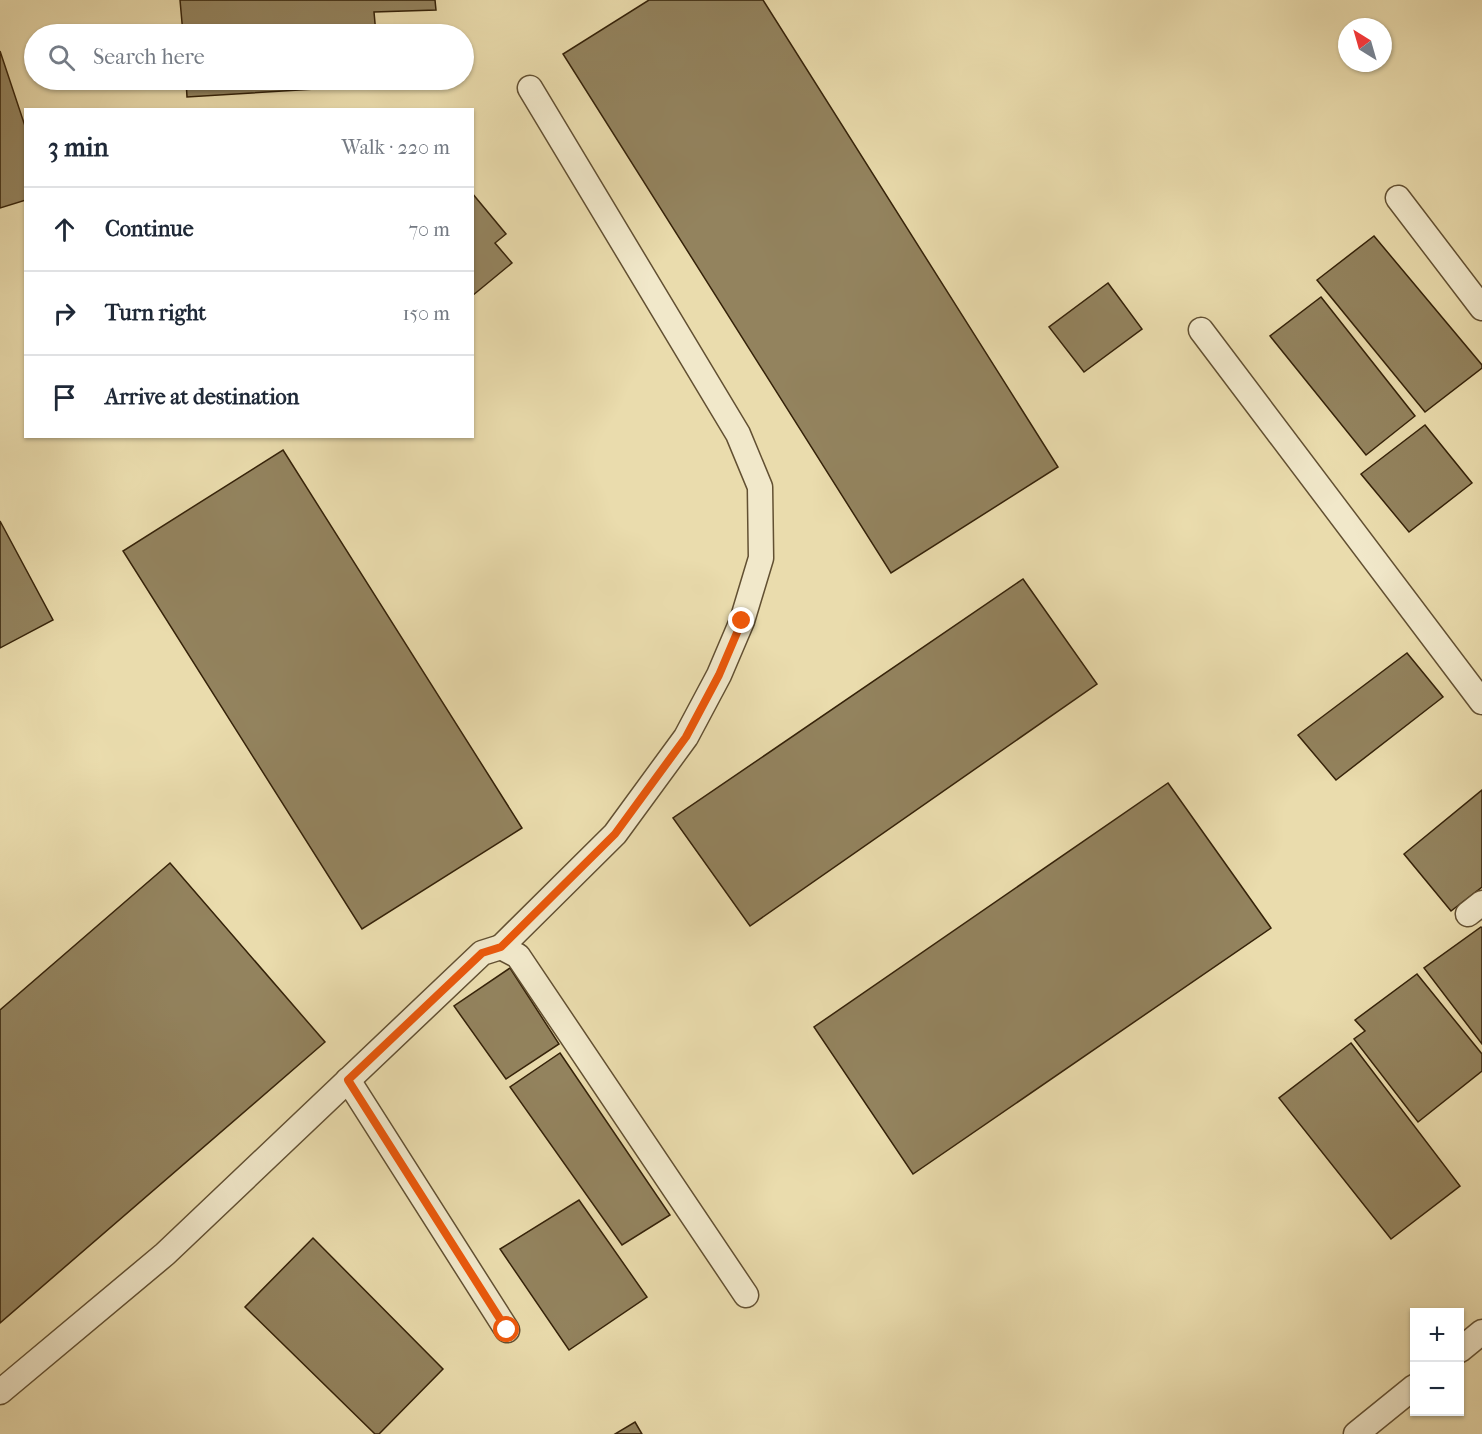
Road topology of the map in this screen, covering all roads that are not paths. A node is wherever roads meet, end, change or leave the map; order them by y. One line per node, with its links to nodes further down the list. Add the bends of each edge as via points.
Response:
1 (530, 88): 6 (street, via 738,434 760,487 761,558 742,621 686,737 615,834)
2 (1398, 198): 3 (street)
3 (1482, 308)
4 (1201, 330): 5 (street)
5 (1482, 702)
6 (501, 947): 7 (street, via 482,953); 8 (street, via 518,956)
7 (348, 1080): 9 (street); 13 (street, via 165,1254)
8 (746, 1295)
9 (507, 1330)
10 (1482, 1332): 11 (street)
11 (1464, 1347)
12 (1410, 1390): 14 (street)
13 (0, 1392)
14 (1356, 1434)

